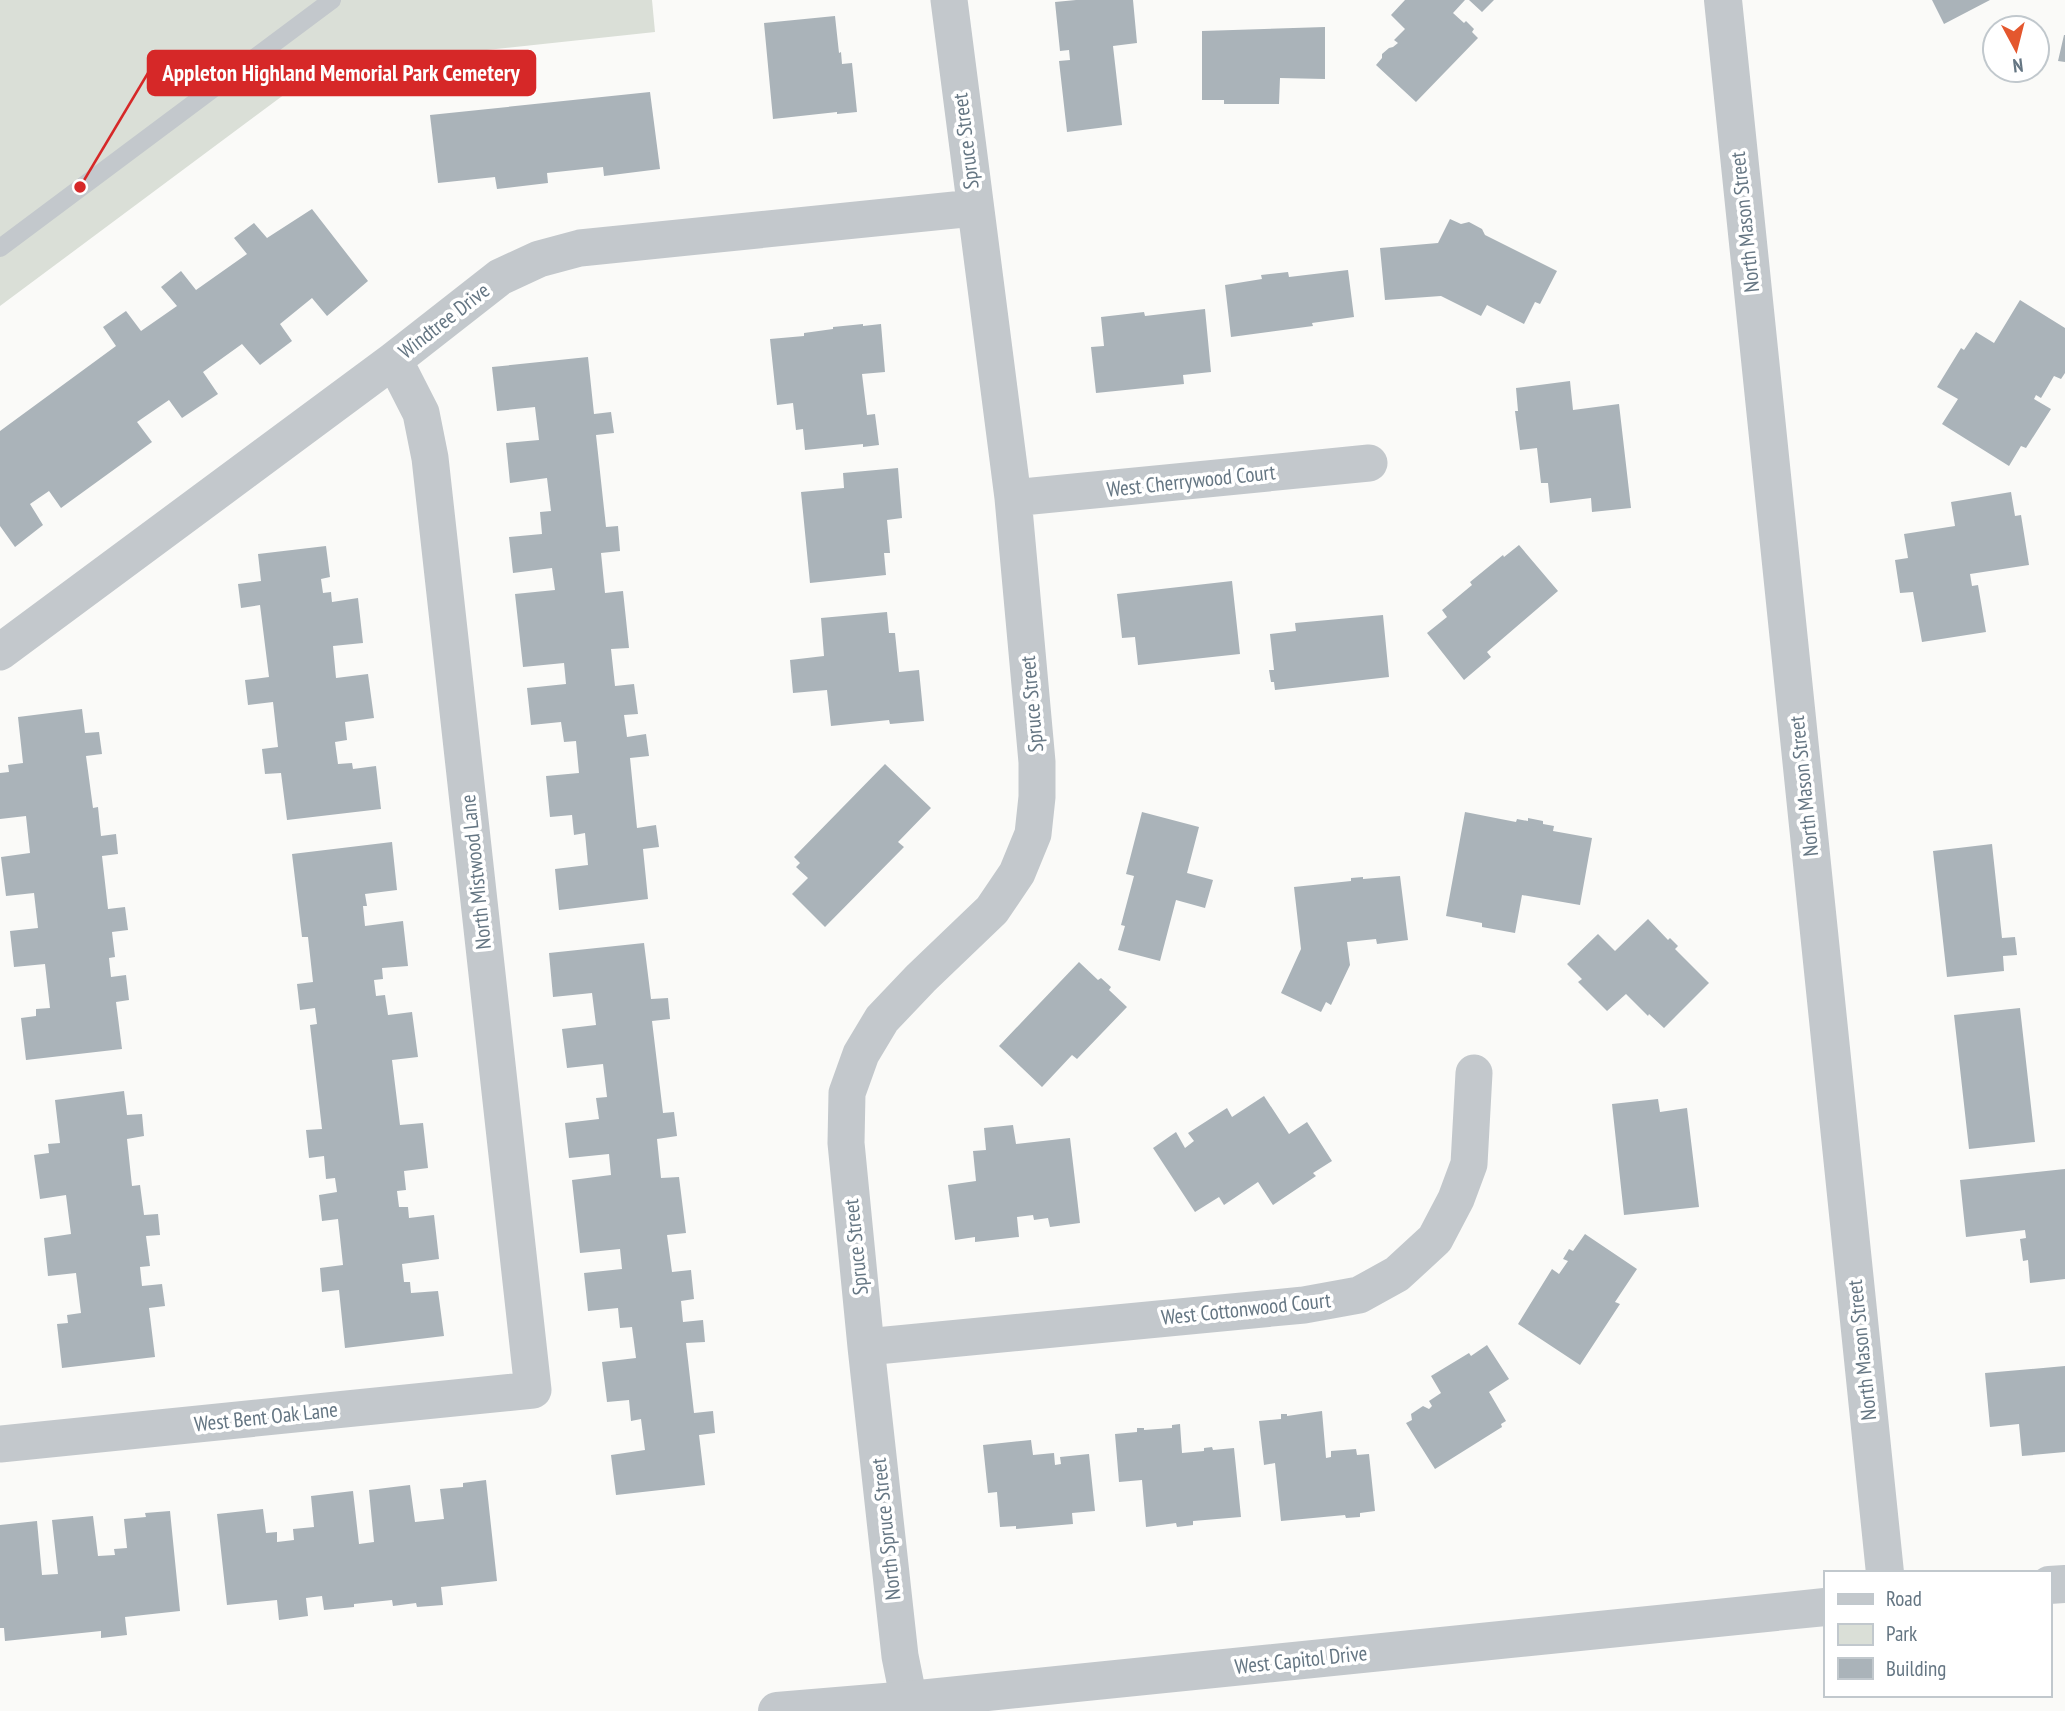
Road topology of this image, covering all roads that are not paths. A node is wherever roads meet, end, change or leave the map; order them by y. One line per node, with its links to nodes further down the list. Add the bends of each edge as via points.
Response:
1 (332, 0): 5 (lane)
2 (949, 0): 4 (street, Spruce Street)
3 (1723, 0): 14 (street, North Mason Street)
4 (974, 208): 6 (street, Windtree Drive, via 580,248 500,277); 8 (street, Spruce Street)
5 (0, 248)
6 (394, 360): 9 (street, Windtree Drive); 12 (street, North Mistwood Lane, via 421,414 430,458)
7 (1369, 463): 8 (street, West Cherrywood Court)
8 (1013, 498): 11 (street, Spruce Street, via 1037,762 1032,834 1017,873 992,911 882,1019 861,1054 847,1093 846,1143)
9 (0, 652)
10 (1474, 1073): 11 (street, West Cottonwood Court, via 1469,1164 1456,1199 1435,1239 1397,1274 1359,1295 1304,1305)
11 (866, 1347): 16 (street, North Spruce Street, via 900,1656)
12 (533, 1390): 13 (street, West Bent Oak Lane)
13 (0, 1444)
14 (1885, 1571)
15 (1824, 1607): 16 (street, West Capitol Drive)
16 (910, 1705): 17 (street, West Capitol Drive)
17 (777, 1711)

